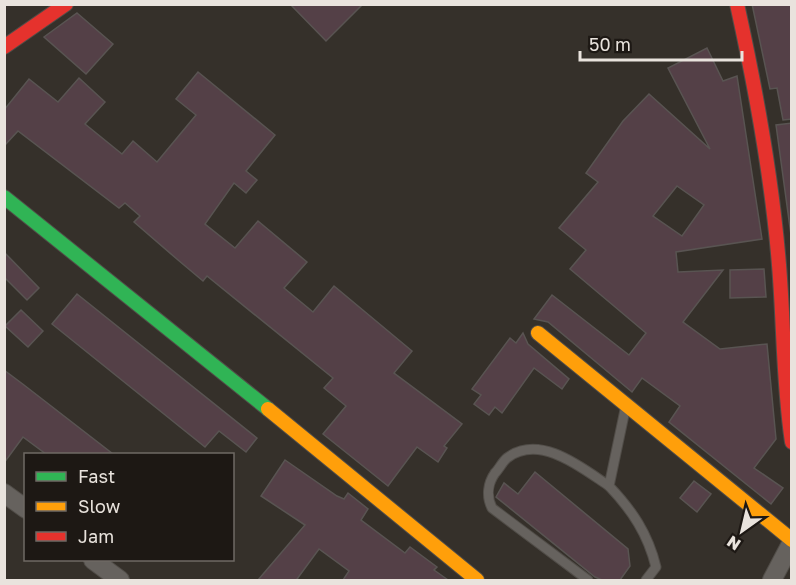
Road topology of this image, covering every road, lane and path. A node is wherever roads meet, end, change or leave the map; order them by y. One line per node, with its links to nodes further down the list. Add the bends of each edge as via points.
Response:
1 (66, 4): 3 (street)
2 (737, 4): 7 (street, via 758,100 779,265)
3 (4, 47)
4 (4, 197): 14 (street)
5 (538, 333): 6 (street)
6 (626, 407): 8 (lane); 11 (street)
7 (792, 442)
8 (609, 486): 15 (lane, via 566,457 532,449 507,458 490,481 492,508); 16 (lane, via 633,512 652,548 656,567)
9 (4, 493): 10 (street)
10 (24, 508)
11 (792, 541): 17 (street)
12 (94, 561): 13 (street)
13 (120, 580)
14 (477, 580)
15 (588, 580)
16 (646, 580)
17 (772, 580)

